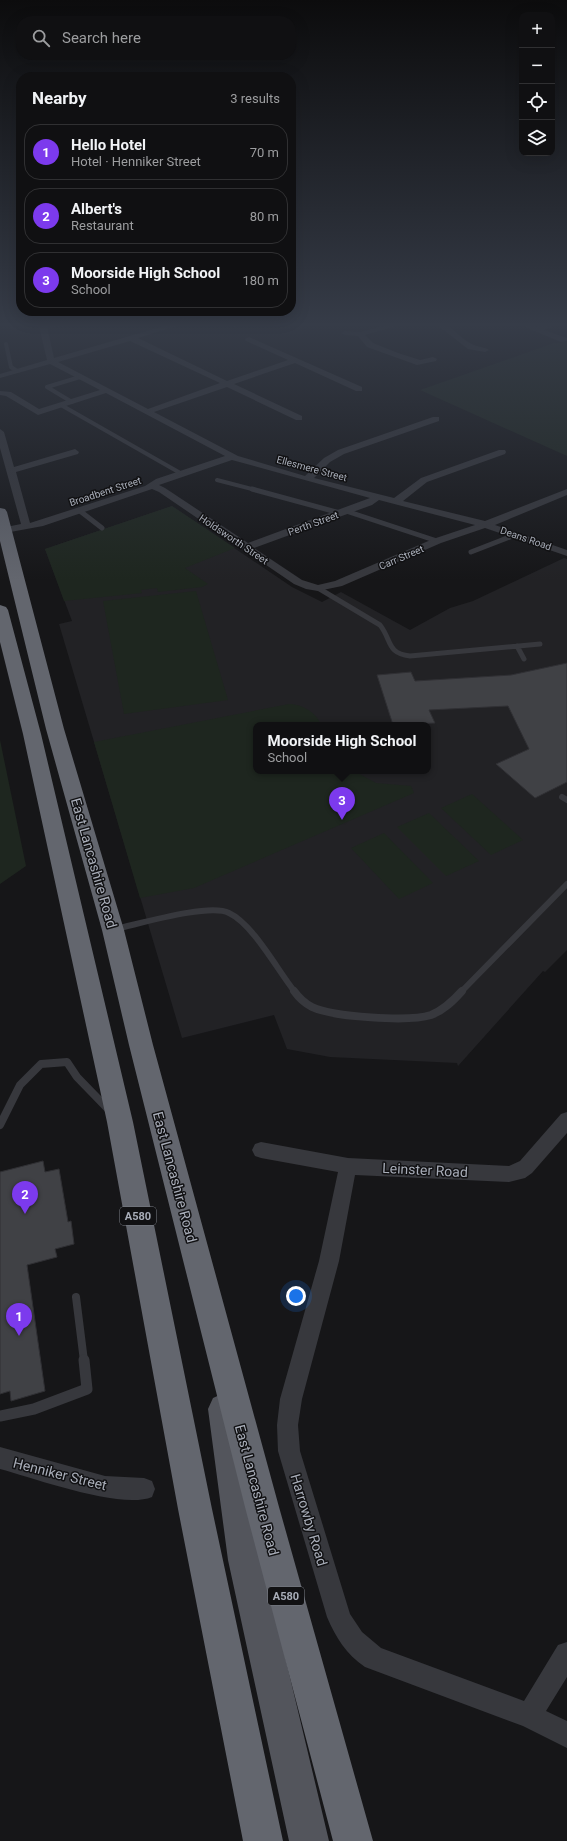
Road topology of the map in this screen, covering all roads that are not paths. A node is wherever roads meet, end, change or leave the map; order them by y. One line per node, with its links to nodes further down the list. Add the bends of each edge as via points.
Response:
1 (31, 408): 2 (street, via 38,412)
2 (51, 408)
3 (66, 408): 15 (lane)
4 (138, 408): 7 (street, Ellesmere Street)
5 (158, 408): 7 (street)
6 (278, 408): 8 (street)
7 (146, 412): 13 (street, Ellesmere Street)
8 (299, 418)
9 (436, 419): 16 (street, via 341,452 327,460)
10 (0, 432): 14 (street)
11 (76, 452): 14 (street)
12 (502, 452): 21 (street, via 424,480)
13 (232, 457): 15 (street, Broadbent Street); 16 (street, Ellesmere Street)
14 (10, 471): 26 (street)
15 (182, 474): 18 (street, Broadbent Street, via 159,481)
16 (307, 479): 20 (street, Ellesmere Street)
17 (217, 480): 23 (lane)
18 (152, 486): 22 (street, Broadbent Street); 30 (street, Holdsworth Street, via 162,490)
19 (566, 493): 25 (street, Carr Street)
20 (378, 497): 21 (street, Ellesmere Street); 23 (street, Perth Street)
21 (397, 501): 25 (street, Ellesmere Street)
22 (80, 511): 26 (street, Broadbent Street); 27 (lane)
23 (343, 512): 29 (lane); 30 (street, Perth Street)
24 (2, 521): 26 (street, Broadbent Street); 40 (highway, East Lancashire Road / A580, via 55,729)
25 (484, 524): 28 (street, Deans Road); 29 (street, Carr Street)
26 (26, 526)
27 (102, 528)
28 (515, 534): 31 (lane); 32 (street, Deans Road)
29 (437, 542): 33 (street, Carr Street, via 338,584)
30 (247, 547): 33 (street, Holdsworth Street, via 298,582)
31 (471, 552)
32 (567, 553)
33 (318, 588): 37 (lane, via 384,628 391,648 397,654 410,656)
34 (0, 610): 35 (highway, A580)
35 (4, 641): 42 (highway, A580, via 32,734)
36 (540, 644): 37 (lane)
37 (518, 646): 38 (lane)
38 (524, 659)
39 (567, 884): 40 (lane, via 447,1007 438,1013 410,1019 330,1012 305,1003 290,987 250,932 234,915 227,912 210,910)
40 (113, 930): 47 (highway, East Lancashire Road / A580)
41 (567, 1120): 45 (street, Leinster Road, via 519,1172 509,1174)
42 (120, 1122): 43 (lane, via 67,1062 41,1064 20,1085); 54 (highway, A580)
43 (0, 1124)
44 (261, 1150): 45 (street, Leinster Road)
45 (348, 1166): 52 (street, Harrowby Road, via 329,1261 286,1422 289,1451 332,1598 345,1631 363,1652 384,1663)
46 (76, 1297): 48 (lane, via 87,1389 46,1406)
47 (220, 1350): 55 (main road, via 225,1422 245,1560); 56 (highway, East Lancashire Road / A580)
48 (0, 1416)
49 (0, 1458): 50 (street, Henniker Street, via 105,1487)
50 (144, 1489)
51 (567, 1654): 52 (street)
52 (529, 1716): 53 (street, Harrowby Road)
53 (567, 1735)
54 (260, 1836)
55 (309, 1841)
56 (353, 1841)

